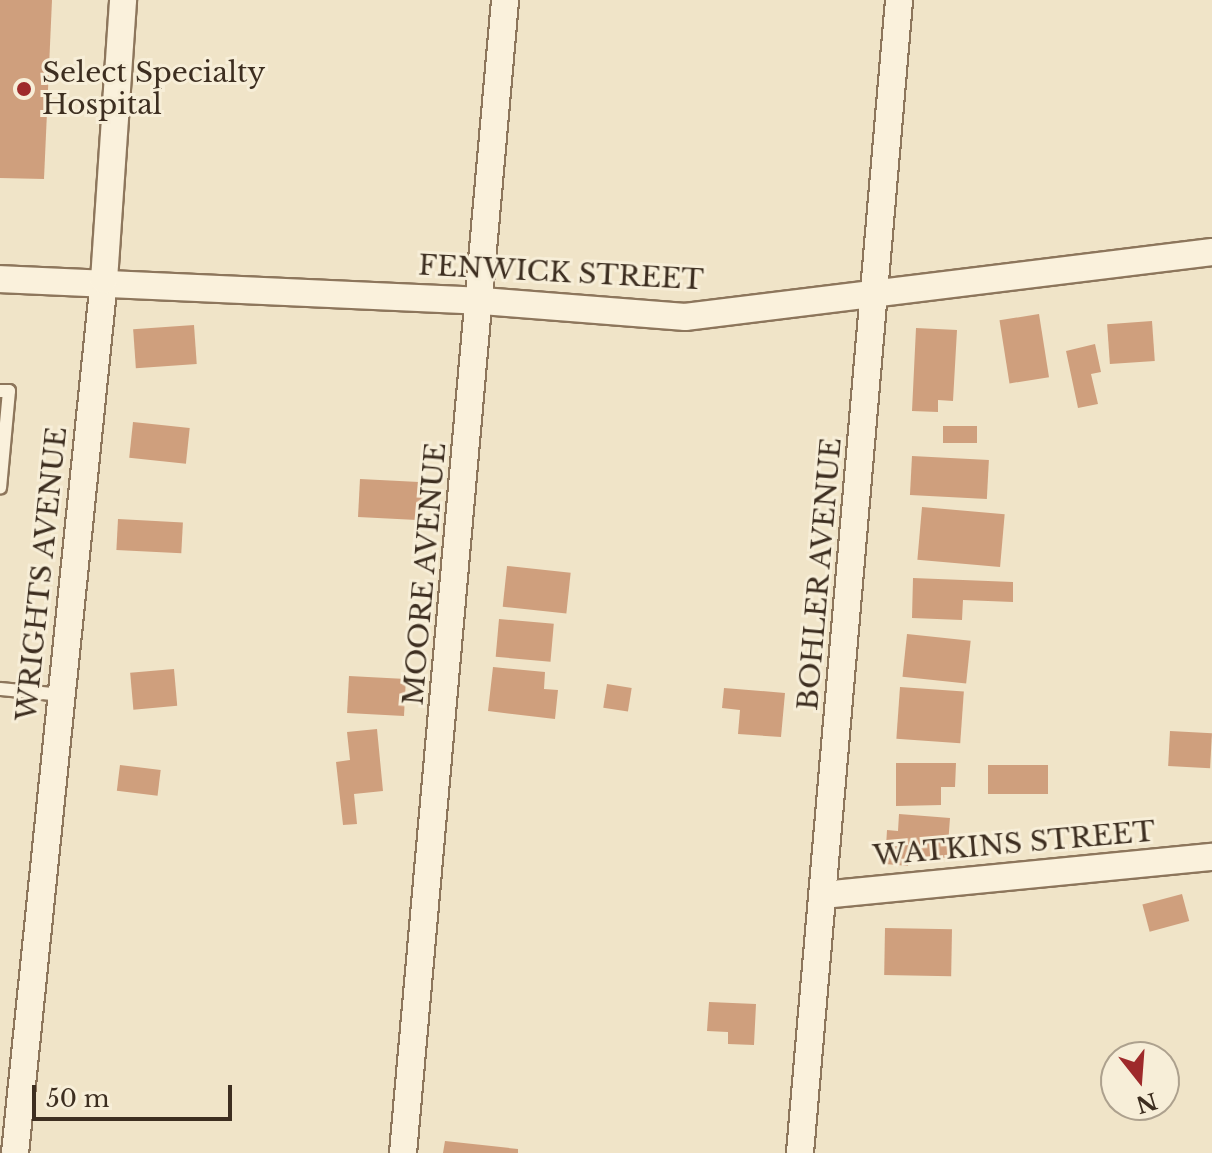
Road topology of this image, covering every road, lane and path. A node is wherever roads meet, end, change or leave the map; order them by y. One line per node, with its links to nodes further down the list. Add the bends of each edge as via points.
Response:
1 (123, 0): 6 (street, WRIGHTS AVENUE)
2 (505, 0): 8 (street, MOORE AVENUE)
3 (899, 0): 7 (street, BOHLER AVENUE)
4 (1212, 252): 7 (street, FENWICK STREET)
5 (0, 279): 6 (street, FENWICK STREET)
6 (104, 280): 8 (street, FENWICK STREET); 12 (street, WRIGHTS AVENUE)
7 (877, 294): 8 (street, FENWICK STREET, via 685,317); 14 (street, BOHLER AVENUE)
8 (482, 301): 16 (street, MOORE AVENUE)
9 (0, 391): 10 (lane, via 9,391)
10 (0, 488)
11 (0, 689): 12 (lane)
12 (62, 695): 15 (street, WRIGHTS AVENUE)
13 (1212, 857): 14 (street, WATKINS STREET)
14 (823, 895): 17 (street, BOHLER AVENUE)
15 (15, 1153)
16 (403, 1153)
17 (800, 1153)

